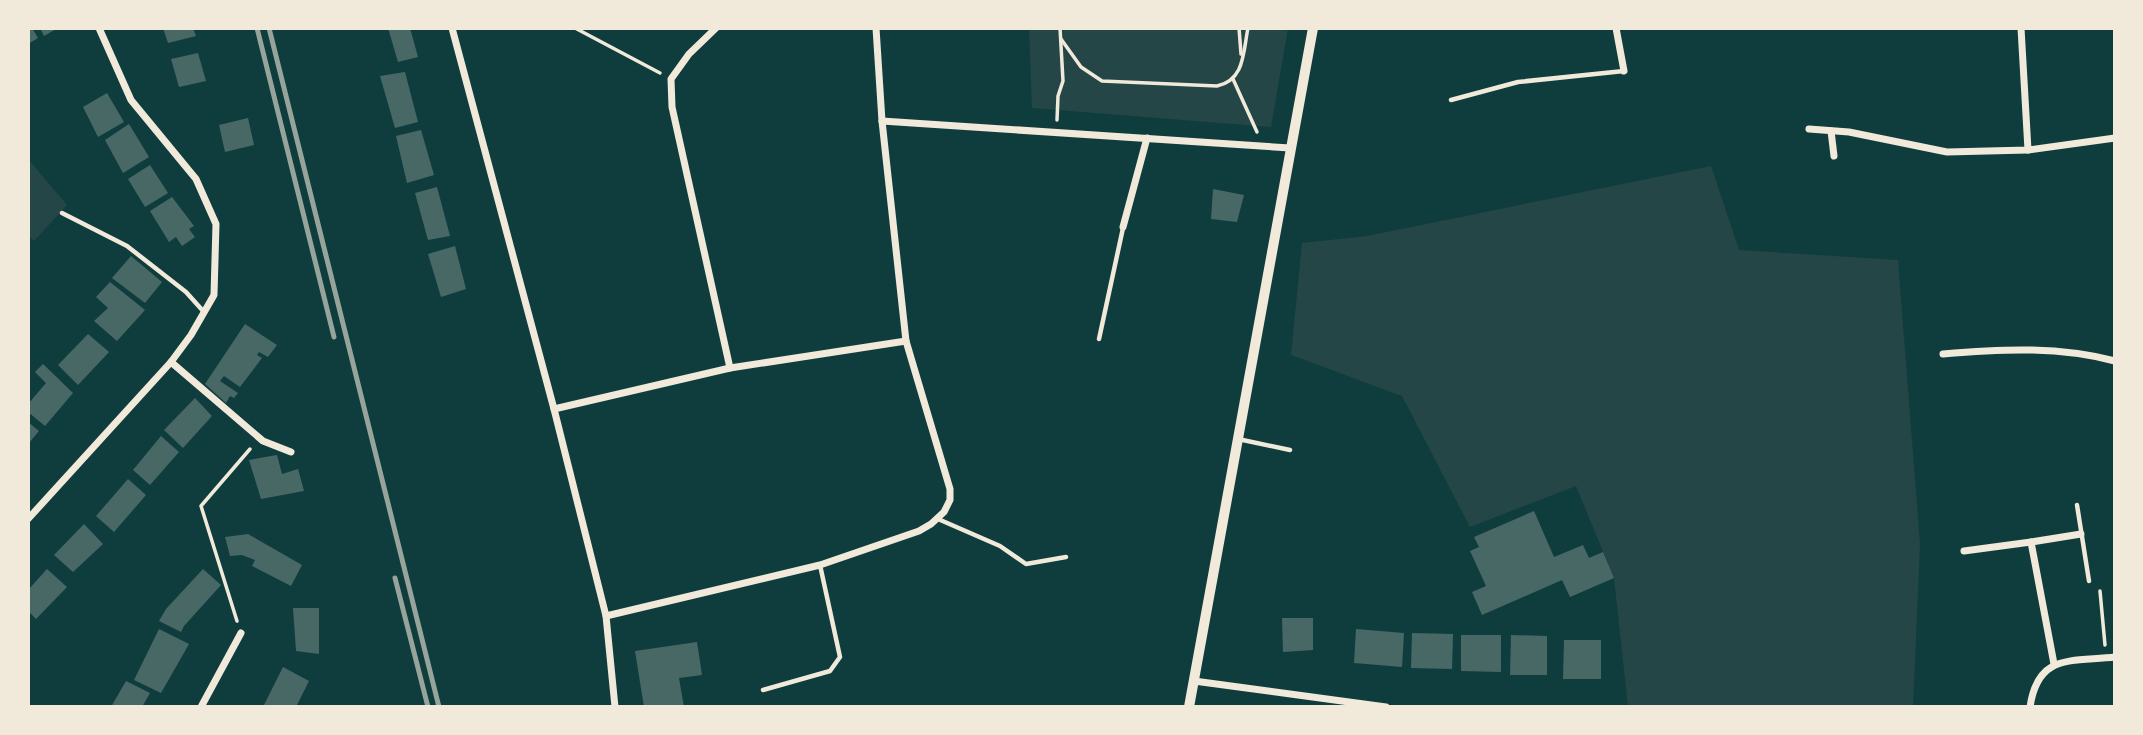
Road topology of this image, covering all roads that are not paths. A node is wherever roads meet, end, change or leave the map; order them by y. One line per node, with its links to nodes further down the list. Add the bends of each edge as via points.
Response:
1 (99, 28): 20 (street, via 131,100 197,180 216,224 214,295)
2 (452, 28): 27 (street)
3 (716, 28): 26 (street, via 688,54 671,79 672,107)
4 (876, 28): 10 (street)
5 (1313, 28): 15 (street)
6 (1616, 28): 8 (street)
7 (2021, 28): 16 (street)
8 (1624, 71): 9 (lane, via 1518,82)
9 (1451, 100)
10 (882, 121): 13 (street); 22 (street)
11 (1809, 129): 12 (street)
12 (1831, 131): 16 (street, via 1947,152); 17 (street)
13 (1147, 138): 15 (street); 19 (street)
14 (2115, 138): 16 (street)
15 (1290, 148): 28 (street)
16 (2028, 150)
17 (1834, 156)
18 (62, 213): 20 (lane, via 127,246)
19 (1123, 227): 21 (lane)
20 (204, 312): 25 (street)
21 (1099, 340)
22 (906, 341): 26 (street); 33 (street, via 950,489 950,500)
23 (1943, 354): 24 (street, via 2055,350)
24 (2115, 361)
25 (171, 362): 30 (street, via 262,441); 32 (street)
26 (730, 368): 27 (street)
27 (554, 409): 40 (street)
28 (1237, 439): 29 (lane); 44 (street)
29 (1290, 450)
30 (290, 452)
31 (2077, 505): 34 (lane)
32 (28, 519)
33 (938, 519): 37 (lane, via 1026,564); 38 (street, via 919,531)
34 (2081, 534): 35 (street); 39 (lane)
35 (2031, 542): 36 (street); 43 (street)
36 (1964, 551)
37 (1066, 557)
38 (820, 565): 40 (street); 45 (lane, via 840,657 830,671)
39 (2089, 581)
40 (606, 616): 47 (street)
41 (241, 633): 46 (street)
42 (2115, 657): 43 (street)
43 (2054, 664): 50 (street, via 2033,689)
44 (1194, 681): 48 (street); 49 (street)
45 (764, 690)
46 (201, 707)
47 (615, 707)
48 (1189, 707)
49 (1386, 707)
50 (2030, 707)

